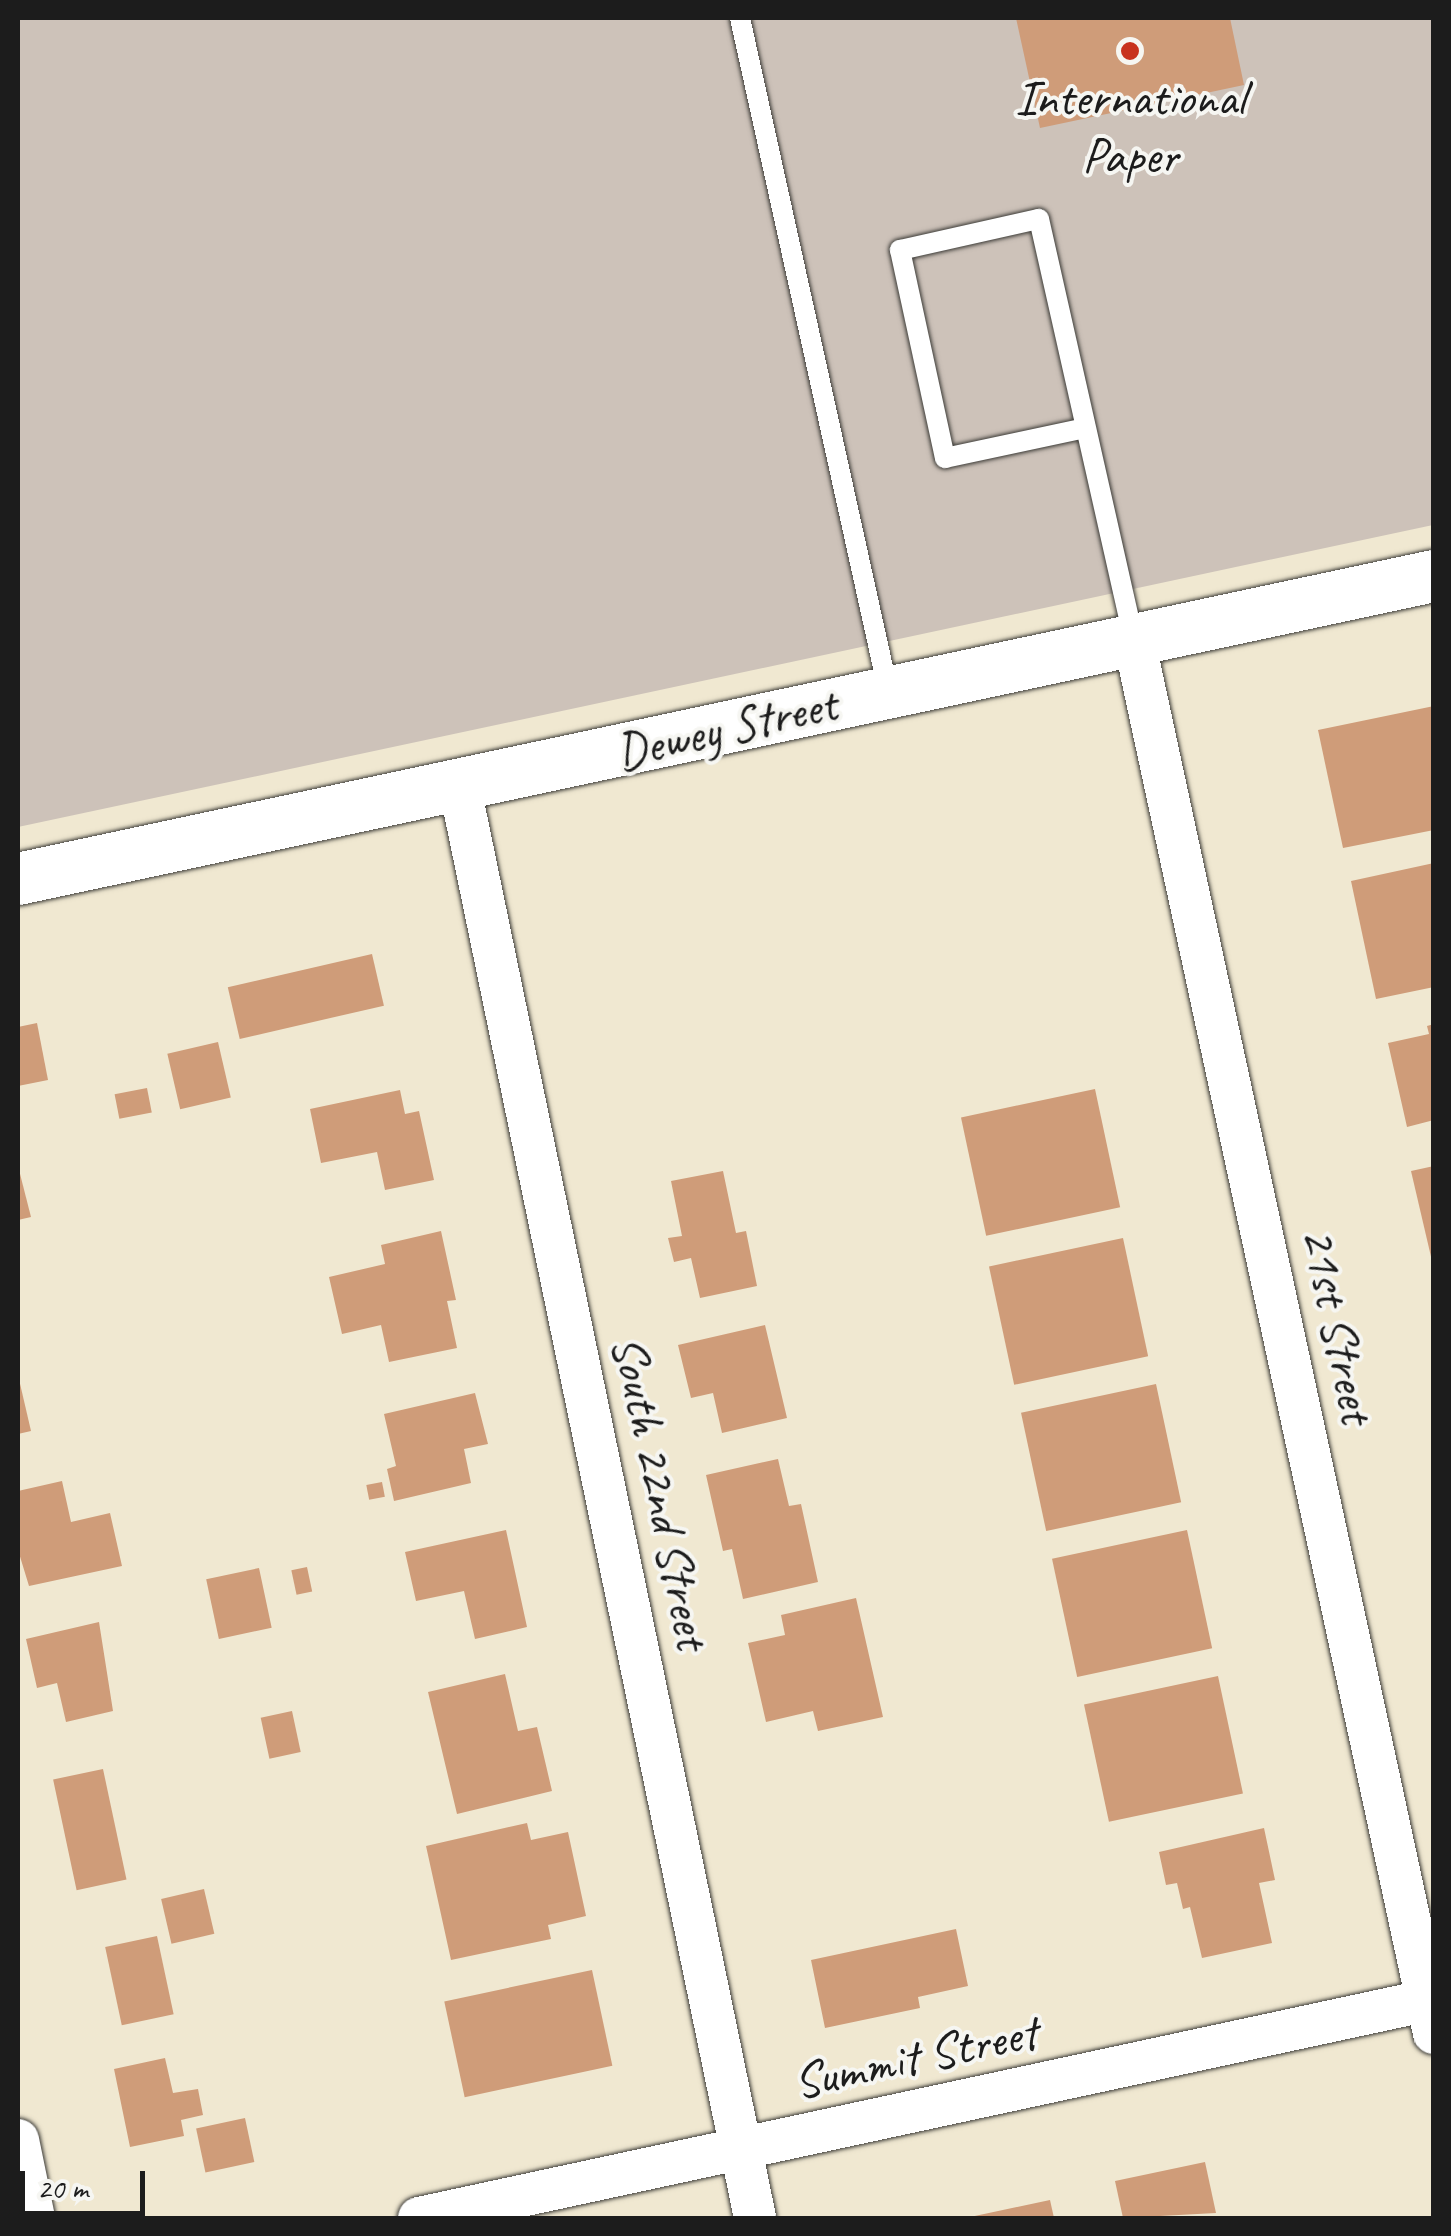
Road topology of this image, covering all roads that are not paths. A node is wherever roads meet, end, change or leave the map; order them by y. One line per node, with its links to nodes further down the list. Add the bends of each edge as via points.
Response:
1 (740, 18): 5 (lane)
2 (1084, 428): 2 (lane, via 1039,220 900,250 946,458); 4 (lane)
3 (1434, 576): 4 (street, Dewey Street)
4 (1134, 640): 5 (street, Dewey Street); 8 (street, 21st Street)
5 (889, 692): 6 (street, Dewey Street)
6 (460, 788): 7 (street, Dewey Street); 10 (street, South 22nd Street)
7 (18, 879)
8 (1431, 2011): 10 (street, Summit Street)
9 (18, 2140): 11 (street)
10 (741, 2152): 12 (street, Summit Street); 13 (street, South 22nd Street)
11 (34, 2218)
12 (419, 2218)
13 (754, 2218)

